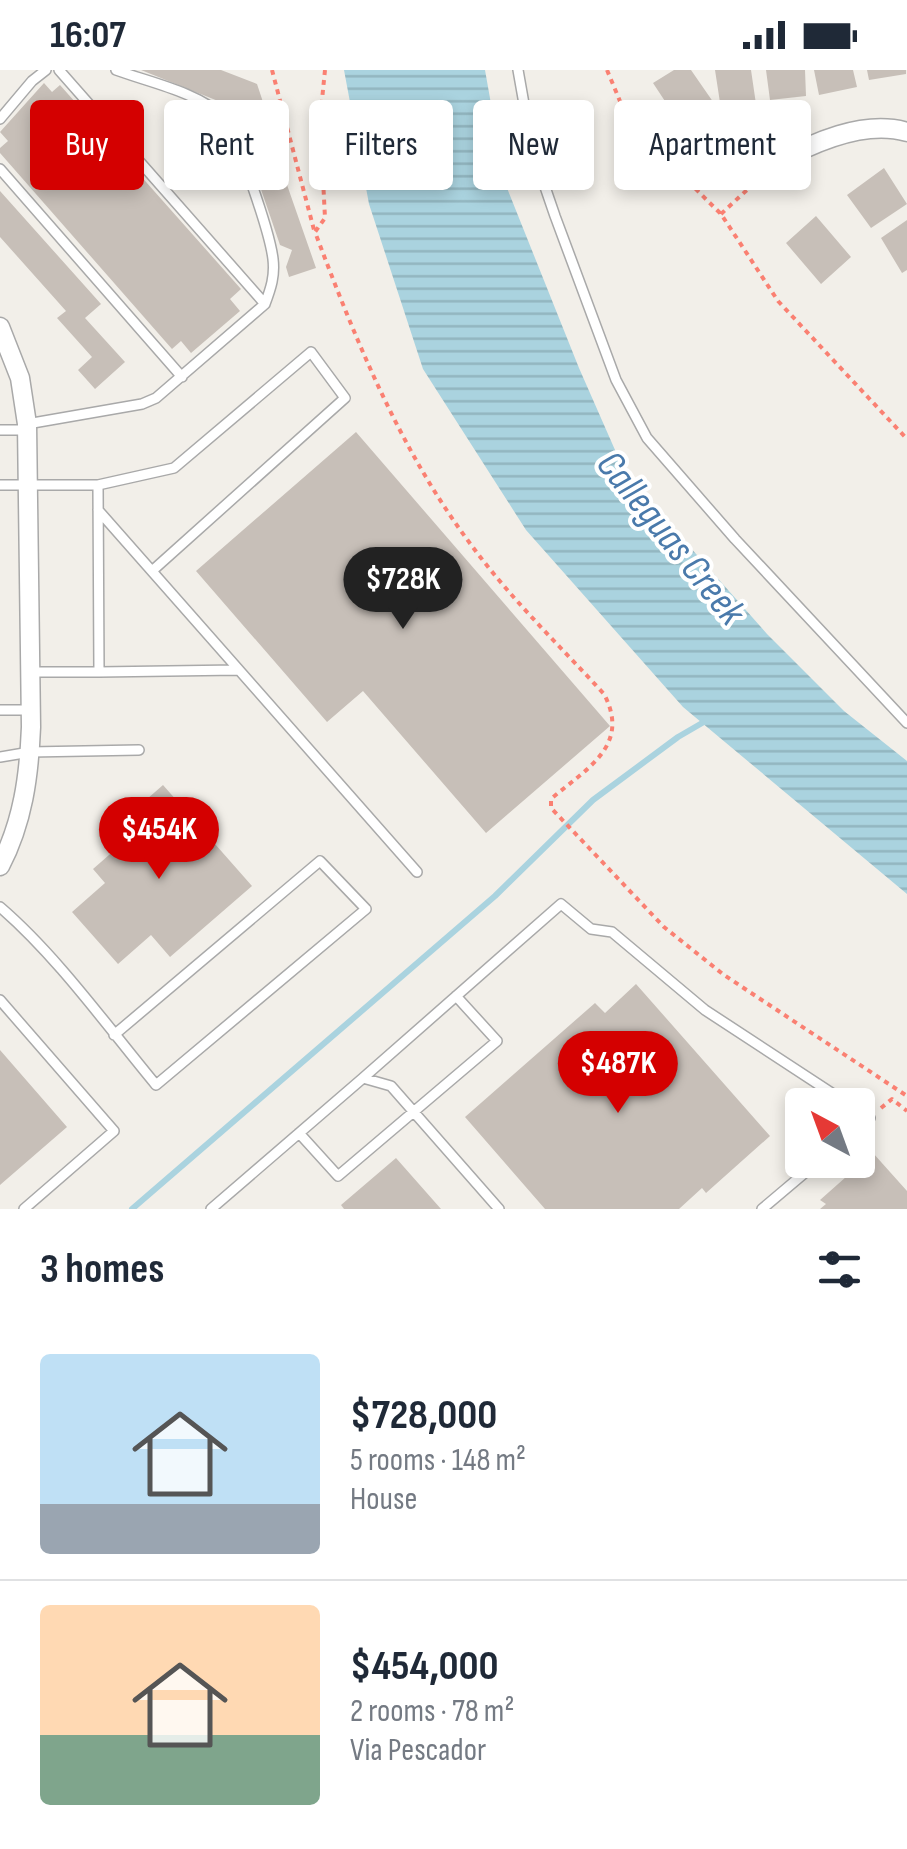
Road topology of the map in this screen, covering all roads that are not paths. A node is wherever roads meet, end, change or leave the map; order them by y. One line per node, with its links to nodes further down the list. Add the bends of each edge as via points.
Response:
1 (46, 70): 5 (lane)
2 (60, 70): 9 (lane)
3 (116, 70): 9 (lane, via 199,100 234,135 273,256 274,282)
4 (518, 70): 24 (lane, via 532,150 616,380 647,438)
5 (0, 119)
6 (907, 132): 7 (street, via 870,129)
7 (811, 144)
8 (0, 168): 11 (lane)
9 (265, 304): 11 (lane)
10 (0, 327): 12 (street, via 20,378)
11 (182, 377): 12 (lane, via 142,404)
12 (27, 427): 13 (lane); 14 (street)
13 (0, 430)
14 (28, 484): 15 (lane); 16 (lane); 20 (street)
15 (0, 485)
16 (98, 485): 17 (lane); 18 (lane, via 174,468 311,352 344,398)
17 (98, 510): 18 (lane); 21 (lane)
18 (152, 571): 19 (lane)
19 (238, 670): 21 (lane); 29 (lane)
20 (30, 672): 21 (lane); 23 (street)
21 (99, 672)
22 (0, 710): 23 (lane)
23 (31, 710): 26 (street)
24 (907, 723)
25 (139, 750): 26 (lane)
26 (30, 752): 27 (lane); 28 (street, via 18,823)
27 (0, 758)
28 (0, 866)
29 (417, 872)
30 (0, 907): 33 (lane)
31 (456, 996): 34 (lane); 35 (lane, via 561,904 591,929 612,932 706,1010); 36 (lane, via 497,1041)
32 (0, 1000): 39 (lane, via 114,1131)
33 (114, 1034): 33 (lane, via 156,1084 366,909 320,861)
34 (363, 1078): 36 (lane, via 391,1086); 37 (lane)
35 (824, 1088)
36 (414, 1112): 37 (lane, via 338,1176); 41 (lane)
37 (299, 1133): 40 (lane)
38 (799, 1178): 42 (lane)
39 (24, 1209)
40 (211, 1209)
41 (499, 1209)
42 (762, 1209)

